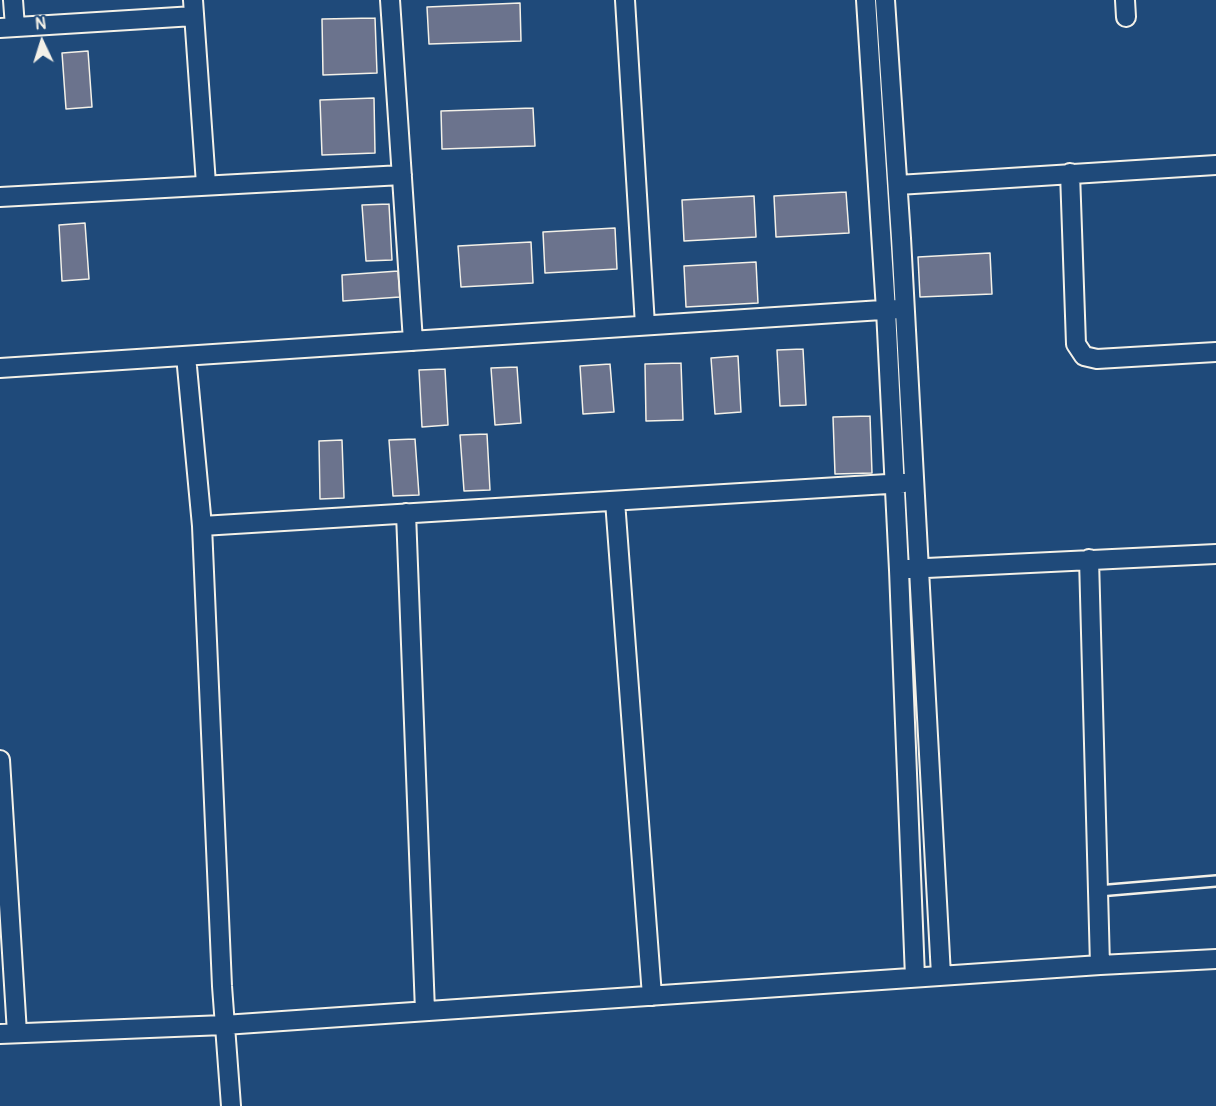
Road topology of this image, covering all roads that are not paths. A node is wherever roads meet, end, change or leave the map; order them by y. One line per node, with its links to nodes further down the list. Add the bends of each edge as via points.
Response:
1 (13, 0): 7 (street)
2 (390, 0): 10 (street)
3 (625, 0): 16 (street)
4 (866, 0): 15 (street)
5 (885, 0): 12 (street)
6 (194, 8): 7 (street); 11 (street)
7 (7, 27)
8 (1216, 165): 9 (street)
9 (1070, 173): 12 (street); 18 (street, via 1076,344 1084,356 1098,359)
10 (402, 175): 11 (street); 17 (street)
11 (206, 184): 13 (street)
12 (898, 185): 14 (street)
13 (0, 196)
14 (905, 308): 15 (street); 21 (street)
15 (886, 310): 16 (street); 22 (street)
16 (645, 326): 17 (street)
17 (413, 341): 19 (street)
18 (1216, 352)
19 (186, 356): 20 (street); 25 (street)
20 (0, 368)
21 (914, 482): 22 (street); 28 (street)
22 (893, 484): 23 (street); 29 (street)
23 (615, 501): 24 (street); 37 (street)
24 (406, 513): 25 (street); 38 (street)
25 (202, 526): 39 (street)
26 (1216, 554): 27 (street)
27 (1089, 559): 28 (street); 32 (street)
28 (918, 568): 29 (street); 35 (street)
29 (899, 570): 36 (street)
30 (0, 760): 40 (street)
31 (1216, 881): 32 (lane)
32 (1098, 891): 34 (street)
33 (1216, 959): 34 (street)
34 (1100, 964): 35 (street)
35 (941, 975): 36 (street)
36 (915, 977): 37 (street)
37 (652, 996): 38 (street)
38 (425, 1011): 39 (street)
39 (224, 1025): 40 (street); 41 (street)
40 (8, 1034)
41 (231, 1106)

